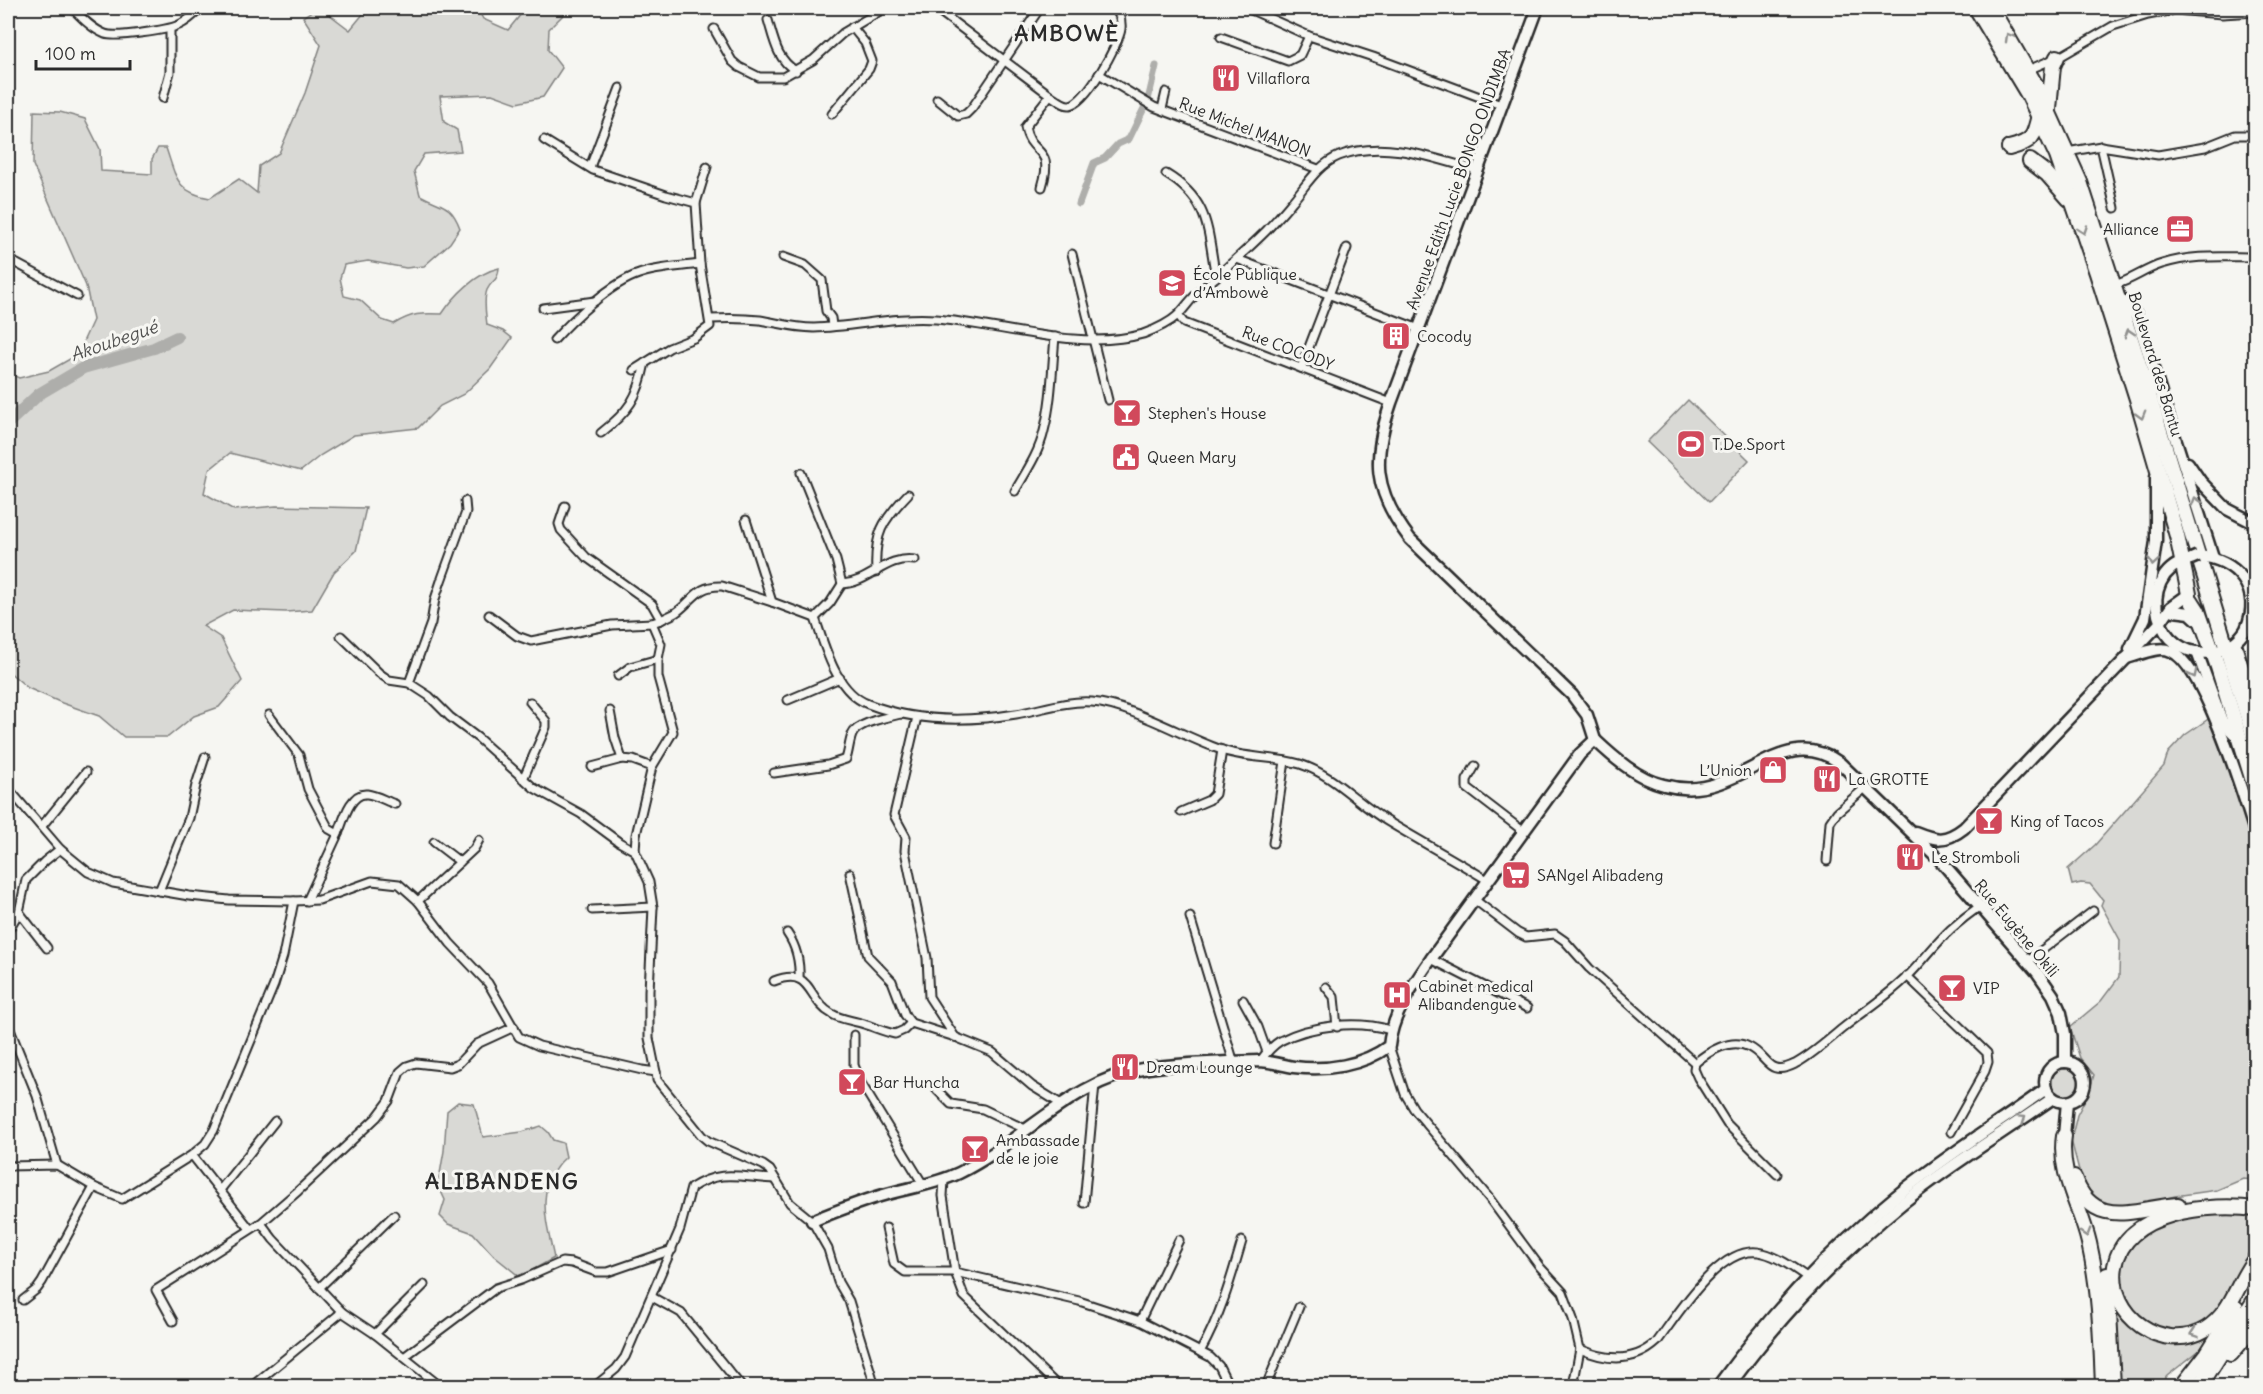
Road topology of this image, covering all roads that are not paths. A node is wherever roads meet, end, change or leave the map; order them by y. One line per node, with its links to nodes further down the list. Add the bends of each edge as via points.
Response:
1 (72, 8): 15 (street, via 91,26 112,35)
2 (201, 8): 15 (street)
3 (885, 8): 14 (street)
4 (934, 8): 20 (street)
5 (1040, 8): 20 (street)
6 (1114, 8): 23 (street, via 1122,21 1121,30)
7 (1247, 8): 11 (street)
8 (1538, 8): 29 (main road, Avenue Edith Lucie BONGO ONDIMBA)
9 (1976, 8): 31 (highway, Boulevard des Bantu)
10 (1991, 8): 21 (highway, Boulevard des Bantu, one-way to 10)
11 (1257, 9): 17 (street)
12 (2256, 12): 19 (street, via 2175,10 2148,15 2113,26)
13 (768, 20): 22 (street, via 776,50 788,67)
14 (852, 27): 22 (street); 32 (street, via 865,42 872,61)
15 (170, 29): 27 (street, via 170,72)
16 (714, 29): 22 (street, via 732,61 747,71 770,78)
17 (1309, 36): 18 (street, via 1300,55 1288,61); 29 (street)
18 (1221, 37)
19 (2057, 57): 21 (street); 31 (highway)
20 (1005, 60): 26 (street); 28 (street, via 966,114 958,116)
21 (2028, 70): 31 (highway, Boulevard des Bantu)
22 (796, 71)
23 (1099, 75): 26 (street, via 1079,102 1066,105); 30 (street, Rue Michel MANON)
24 (620, 88): 39 (street)
25 (1166, 92): 30 (street)
26 (1050, 94): 44 (street, via 1025,127 1047,162)
27 (163, 98)
28 (937, 99)
29 (1501, 105): 42 (main road, Avenue Edith Lucie BONGO ONDIMBA)
30 (1162, 109): 41 (street, Rue Michel MANON)
31 (2044, 113): 36 (highway, via 2031,139); 37 (highway, Boulevard des Bantu); 46 (highway, Boulevard des Bantu)
32 (832, 114)
33 (2248, 135): 35 (street, via 2158,155)
34 (544, 140): 39 (street)
35 (2101, 146): 37 (street); 47 (street)
36 (2010, 148)
37 (2067, 152): 56 (highway, Boulevard des Bantu)
38 (2030, 161): 46 (highway)
39 (590, 167): 45 (street, via 627,183)
40 (707, 167): 45 (street)
41 (1318, 169): 42 (street, via 1341,155 1380,151 1425,155); 53 (street, via 1291,204)
42 (1476, 170): 64 (main road, Avenue Edith Lucie BONGO ONDIMBA)
43 (1166, 174): 55 (street, via 1182,183 1205,214)
44 (1042, 187)
45 (696, 203): 54 (street)
46 (2074, 203): 75 (highway, Boulevard des Bantu, one-way to 75)
47 (2115, 208)
48 (1347, 248): 57 (street)
49 (1072, 254): 66 (street)
50 (783, 257): 63 (street, via 805,265 822,280)
51 (2256, 257): 56 (street, via 2207,255 2176,260 2153,267)
52 (8, 259): 58 (street)
53 (1237, 259): 55 (street); 57 (street)
54 (700, 264): 59 (street, via 638,274); 62 (street)
55 (1216, 277): 61 (street)
56 (2116, 290): 74 (main road, via 2136,315); 75 (highway, Boulevard des Bantu, one-way to 56)
57 (1329, 295): 64 (street); 69 (street)
58 (77, 296)
59 (595, 301): 60 (street); 67 (street)
60 (543, 308)
61 (1178, 315): 66 (street, via 1144,333); 69 (street, Rue COCODY, via 1184,323)
62 (710, 319): 63 (street); 68 (street, via 704,332)
63 (832, 326): 65 (street, via 921,318)
64 (1419, 329): 72 (main road, Avenue Edith Lucie BONGO ONDIMBA)
65 (1055, 337): 66 (street); 77 (street, via 1044,433)
66 (1094, 339): 71 (street)
67 (554, 340)
68 (645, 363): 70 (street); 73 (street, via 633,402)
69 (1301, 368): 72 (street, Rue COCODY)
70 (634, 370)
71 (1108, 400)
72 (1391, 403): 115 (main road, Avenue Edith Lucie BONGO ONDIMBA, via 1377,457 1383,494 1391,511 1410,539 1572,694 1587,715)
73 (601, 433)
74 (2183, 456): 82 (main road, via 2227,509); 84 (main road, one-way to 74)
75 (2162, 460): 83 (highway, Boulevard des Bantu); 86 (highway, Boulevard des Bantu); 89 (highway, via 2196,564); 91 (main road, one-way to 91)
76 (801, 473): 88 (street)
77 (1015, 491)
78 (908, 494): 87 (street, via 882,526 875,549)
79 (465, 501): 107 (street, via 466,512)
80 (565, 506): 95 (street, via 561,530 586,557 652,604)
81 (746, 520): 90 (street)
82 (2256, 524)
83 (2177, 536): 86 (highway, Boulevard des Bantu); 92 (main road, via 2181,580)
84 (2213, 557): 86 (main road); 100 (main road, via 2240,573 2252,601 2245,630)
85 (915, 560): 87 (street, via 891,561)
86 (2194, 561): 89 (highway, Boulevard des Bantu); 97 (main road, via 2170,570 2161,582 2156,598); 100 (highway, Boulevard des Bantu)
87 (876, 572): 88 (street, via 853,584)
88 (842, 584): 94 (street)
89 (2197, 595): 92 (main road); 98 (highway, Boulevard des Bantu); 100 (highway, via 2207,602)
90 (772, 602): 94 (street); 95 (street, via 714,586 693,595 678,611)
91 (2146, 609): 97 (main road); 103 (main road)
92 (2173, 609): 97 (main road); 98 (main road, via 2190,613)
93 (489, 615): 96 (street, via 517,636 531,641 612,625)
94 (815, 618): 106 (street)
95 (661, 620): 96 (street)
96 (652, 623): 104 (street, via 661,644)
97 (2159, 624): 101 (main road); 102 (main road, via 2174,642); 103 (main road)
98 (2204, 626): 100 (highway, Boulevard des Bantu)
99 (341, 636): 107 (street, via 384,676)
100 (2224, 648): 102 (main road); 110 (main road); 116 (highway, Boulevard des Bantu); 117 (highway, Boulevard des Bantu)
101 (2171, 650): 103 (main road); 137 (main road, one-way to 137, via 2190,666 2223,739)
102 (2197, 652): 116 (main road, via 2222,721)
103 (2126, 658): 138 (main road, via 1974,819)
104 (658, 659): 105 (street); 124 (street, via 658,676 673,732)
105 (618, 675)
106 (840, 678): 108 (street); 112 (street, via 855,697)
107 (409, 683): 127 (street)
108 (788, 700)
109 (530, 702): 127 (street, via 546,721 546,727)
110 (2256, 708)
111 (610, 711): 120 (street)
112 (904, 714): 114 (street); 126 (street, via 855,730 846,759)
113 (269, 715): 136 (street, via 299,755 308,789 329,829)
114 (917, 717): 118 (street, via 982,718 1091,702 1123,710); 179 (street, via 894,815 906,837 905,851 927,958 929,997)
115 (1595, 740): 128 (main road, Rue Eugène Okili, via 1637,773 1663,785 1696,788 1719,783 1776,756 1808,750 1828,755); 134 (main road, via 1580,754)
116 (2240, 740): 130 (highway, Boulevard des Bantu)
117 (2256, 744)
118 (1222, 750): 121 (street); 132 (street, via 1215,794)
119 (205, 757): 149 (street, via 189,818)
120 (622, 759): 123 (street); 124 (street)
121 (1285, 761): 141 (street); 148 (street, via 1328,777 1386,821)
122 (1475, 766): 134 (street, via 1467,788)
123 (592, 767)
124 (652, 767): 143 (street)
125 (86, 772): 133 (street)
126 (774, 773)
127 (523, 779): 143 (street)
128 (1865, 788): 135 (main road, Rue Eugène Okili); 145 (street, via 1830,822)
129 (8, 790): 133 (street)
130 (2256, 791)
131 (394, 804): 136 (street, via 367,794 359,796)
132 (1181, 812)
133 (42, 826): 142 (street)
134 (1523, 831): 148 (main road)
135 (1912, 831): 138 (main road, via 1934,840); 144 (main road, Rue Eugène Okili)
136 (338, 834): 152 (street)
137 (2256, 835)
138 (1946, 838): 144 (main road)
139 (479, 840): 146 (street)
140 (434, 842): 146 (street)
141 (1273, 843)
142 (60, 849): 149 (street, via 100,879); 158 (street, via 26,880)
143 (635, 851): 155 (street, via 649,882)
144 (1939, 859): 154 (main road, Rue Eugène Okili)
145 (1827, 861)
146 (460, 862): 153 (street)
147 (850, 873): 174 (street, via 868,956 892,981)
148 (1489, 881): 150 (main road)
149 (159, 891): 151 (street, via 229,900)
150 (1475, 900): 163 (main road); 184 (street, via 1518,933 1533,938 1555,934 1565,941 1595,974)
151 (294, 901): 152 (street); 195 (street, via 283,956 263,1012 211,1137)
152 (307, 901): 153 (street, via 372,881 399,884)
153 (418, 901): 175 (street, via 488,983)
154 (1980, 906): 164 (main road, Rue Eugène Okili); 166 (street, via 1952,928)
155 (653, 907): 156 (street); 185 (street, via 649,1038)
156 (592, 910)
157 (2093, 911): 164 (street)
158 (19, 912): 160 (street); 162 (street)
159 (1190, 917): 182 (street)
160 (8, 931)
161 (787, 933): 167 (street, via 796,953)
162 (47, 948)
163 (1431, 959): 173 (street); 177 (main road)
164 (2028, 961): 183 (main road, Rue Eugène Okili, via 2061,1012)
165 (8, 962): 169 (street)
166 (1908, 976): 184 (street, via 1817,1049 1784,1069 1767,1064 1741,1044 1714,1050); 193 (street, via 1987,1053 1985,1071)
167 (799, 979): 168 (street, via 788,976); 174 (street, via 822,1007 838,1018 895,1034)
168 (774, 981)
169 (8, 985)
170 (1326, 987): 176 (street, via 1334,997)
171 (1243, 1000): 181 (street, via 1258,1027)
172 (8, 1005): 196 (street, via 9,1027 37,1096)
173 (1527, 1008)
174 (911, 1023): 179 (street)
175 (514, 1027): 185 (street, via 519,1037 528,1042); 210 (street, via 477,1044 450,1067 416,1063 407,1066 400,1072 386,1108)
176 (1337, 1027): 177 (street, via 1366,1025); 181 (street, via 1279,1042)
177 (1390, 1030): 180 (main road)
178 (854, 1035): 201 (street, via 854,1065 861,1083)
179 (955, 1036): 190 (street, via 992,1052 1032,1086)
180 (1389, 1046): 181 (main road, via 1364,1061 1341,1066 1293,1067); 231 (street, via 1414,1109 1563,1292)
181 (1264, 1056): 182 (main road)
182 (1234, 1062): 186 (main road, via 1148,1068)
183 (2065, 1062): 188 (main road, via 2049,1070 2045,1082); 189 (main road, via 2081,1069 2085,1081 2078,1097)
184 (1695, 1063): 198 (street, via 1698,1078 1727,1124)
185 (656, 1072): 199 (street, via 657,1080 702,1136 764,1165)
186 (1095, 1084): 190 (main road); 205 (street)
187 (937, 1090): 192 (street, via 951,1104 982,1109)
188 (2050, 1093): 189 (main road); 219 (main road, via 1895,1197); 244 (main road, one-way to 188, via 1786,1316 1874,1226)
189 (2067, 1102): 194 (main road)
190 (1061, 1104): 192 (main road)
191 (275, 1121): 203 (street)
192 (1027, 1130): 200 (main road)
193 (1951, 1132)
194 (2064, 1136): 206 (highway, via 2077,1185 2094,1205 2123,1214); 245 (highway, one-way to 245, via 2066,1170 2089,1242 2096,1280)
195 (192, 1155): 202 (street, via 122,1199); 203 (street)
196 (57, 1165): 197 (street); 202 (street)
197 (8, 1166)
198 (1777, 1174)
199 (775, 1179): 209 (street, via 790,1203); 215 (street, via 735,1174 691,1188)
200 (944, 1180): 201 (main road); 218 (street)
201 (924, 1186): 209 (main road, via 880,1196)
202 (94, 1187): 224 (street, via 37,1289)
203 (220, 1190): 212 (street)
204 (2256, 1202): 206 (highway, via 2217,1200)
205 (1084, 1203)
206 (2178, 1205): 246 (highway, via 2133,1225 2112,1255 2107,1284)
207 (2255, 1209): 216 (highway, one-way to 207, via 2224,1312 2206,1329 2191,1335 2169,1338 2148,1331 2132,1318 2118,1297 2117,1260 2127,1241 2139,1230 2163,1217 2190,1210)
208 (394, 1215): 221 (street)
209 (812, 1221): 238 (street, via 849,1301)
210 (261, 1222): 212 (street); 221 (street)
211 (886, 1228): 218 (street, via 894,1264 899,1269)
212 (250, 1229): 227 (street, via 156,1290)
213 (1179, 1240): 228 (street)
214 (1242, 1241): 232 (street, via 1228,1290)
215 (672, 1250): 222 (street); 233 (street, via 608,1272 562,1262 496,1288)
216 (2256, 1258)
217 (2256, 1265): 247 (highway, via 2226,1324)
218 (955, 1272): 228 (street, via 1079,1301); 239 (street, via 964,1296)
219 (1808, 1278): 231 (street, via 1764,1253 1736,1255 1713,1272 1648,1350 1614,1359); 243 (main road)
220 (424, 1285): 230 (street)
221 (319, 1288): 226 (street)
222 (652, 1297): 236 (street, via 621,1364); 237 (street, via 681,1313)
223 (2256, 1298): 248 (highway)
224 (23, 1300)
225 (1299, 1307): 241 (street)
226 (342, 1312): 230 (street); 234 (street)
227 (173, 1321)
228 (1140, 1321): 232 (street)
229 (2256, 1324): 249 (highway)
230 (375, 1334): 233 (street)
231 (1580, 1349): 242 (street)
232 (1200, 1352): 240 (street, via 1219,1366)
233 (404, 1357): 235 (street)
234 (252, 1386)
235 (440, 1386)
236 (595, 1386)
237 (741, 1386)
238 (874, 1386)
239 (1058, 1386)
240 (1229, 1386)
241 (1266, 1386)
242 (1573, 1386)
243 (1718, 1386)
244 (1729, 1386)
245 (2103, 1386)
246 (2114, 1386)
247 (2182, 1386)
248 (2200, 1386)
249 (2206, 1386)

